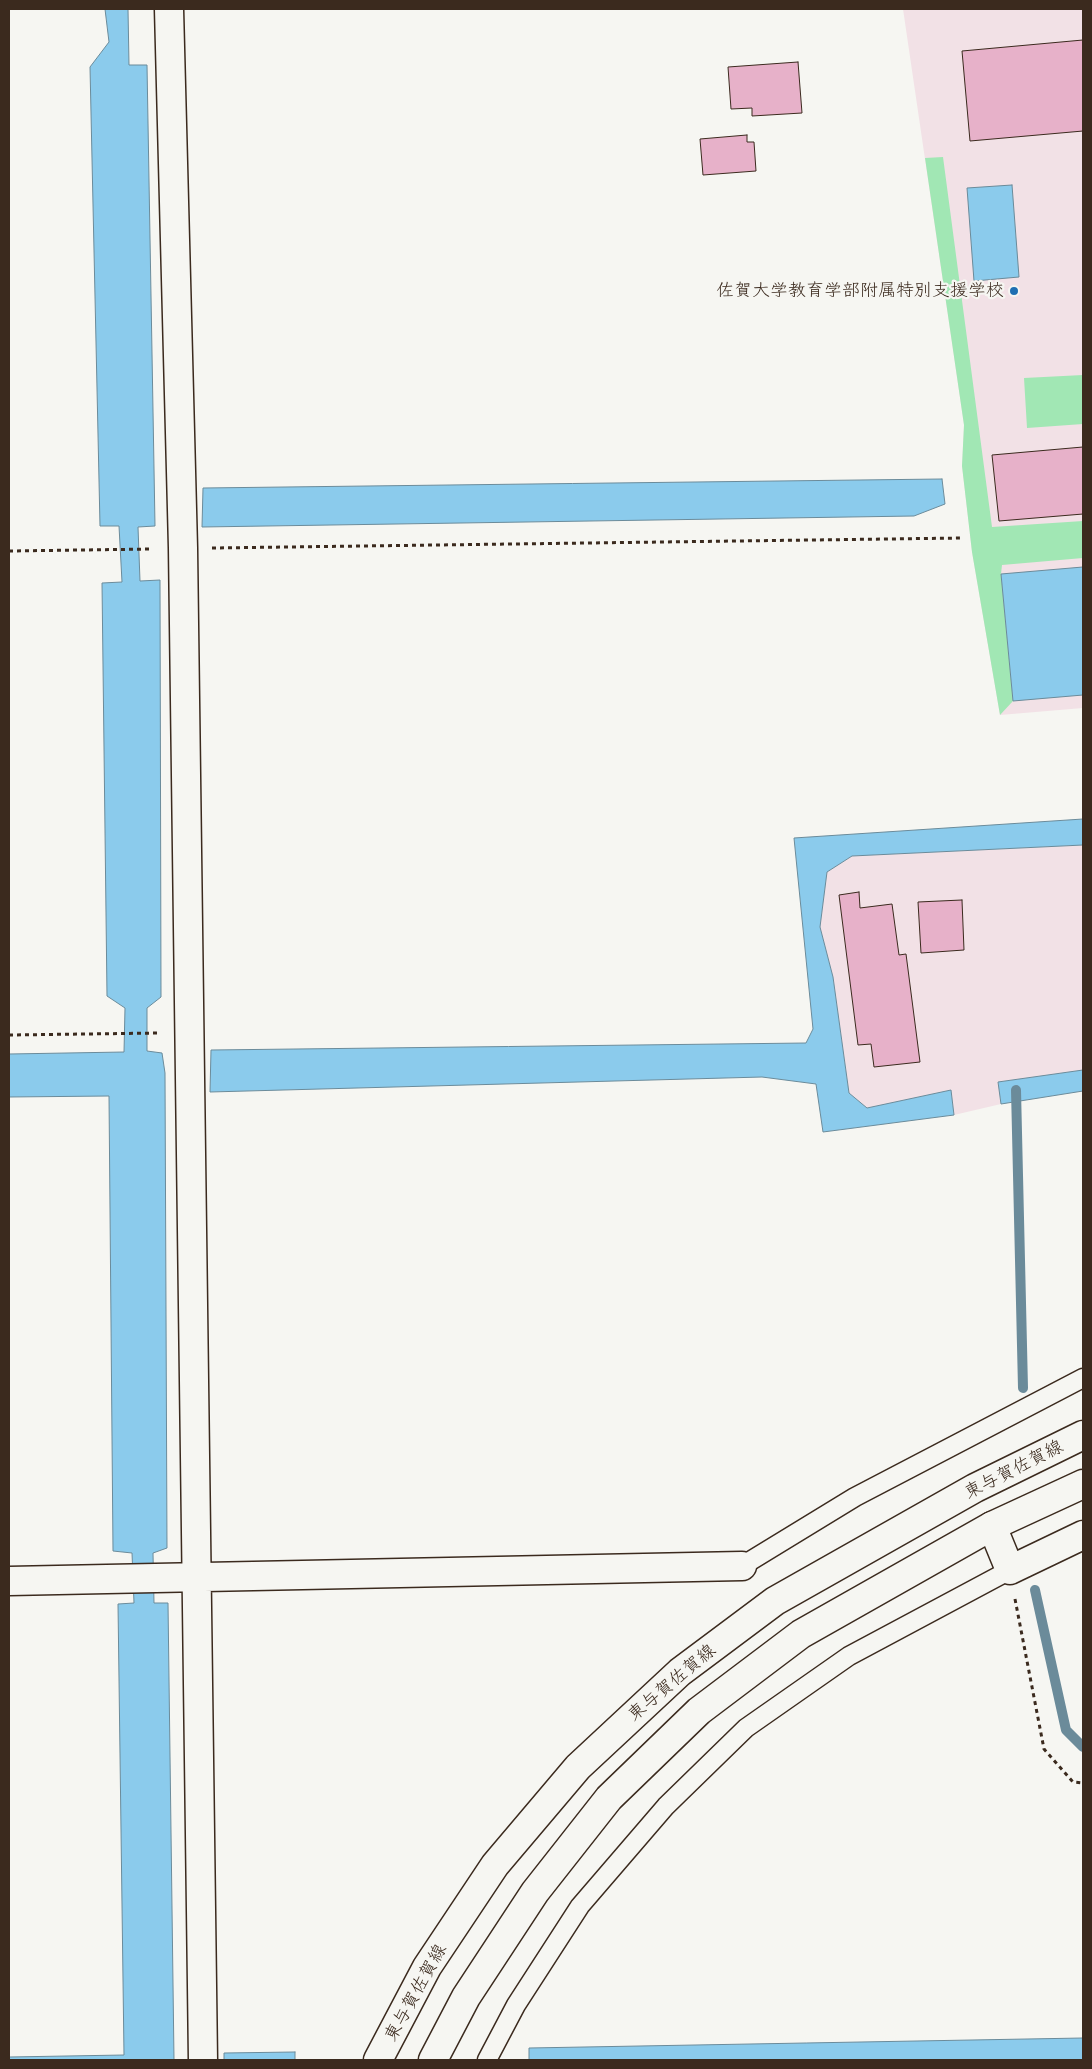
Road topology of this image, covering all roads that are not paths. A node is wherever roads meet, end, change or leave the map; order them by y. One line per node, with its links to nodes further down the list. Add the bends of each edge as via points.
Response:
1 (169, 9): 9 (street, via 182,548)
2 (1083, 1378): 7 (lane, via 854,1497)
3 (1083, 1435): 12 (street, 東与賀佐賀線, via 975,1488 775,1601 680,1672 578,1767 495,1865 427,1967)
4 (1083, 1484): 5 (street)
5 (992, 1526): 8 (street); 13 (street, via 801,1634 699,1711 609,1798 535,1892 466,1997)
6 (1083, 1535): 8 (street)
7 (742, 1566): 9 (street)
8 (1010, 1570): 14 (lane, via 849,1656 746,1728 666,1806 580,1906 516,2005)
9 (197, 1577): 10 (street); 11 (street)
10 (9, 1581)
11 (203, 2060)
12 (378, 2060)
13 (433, 2060)
14 (487, 2060)

